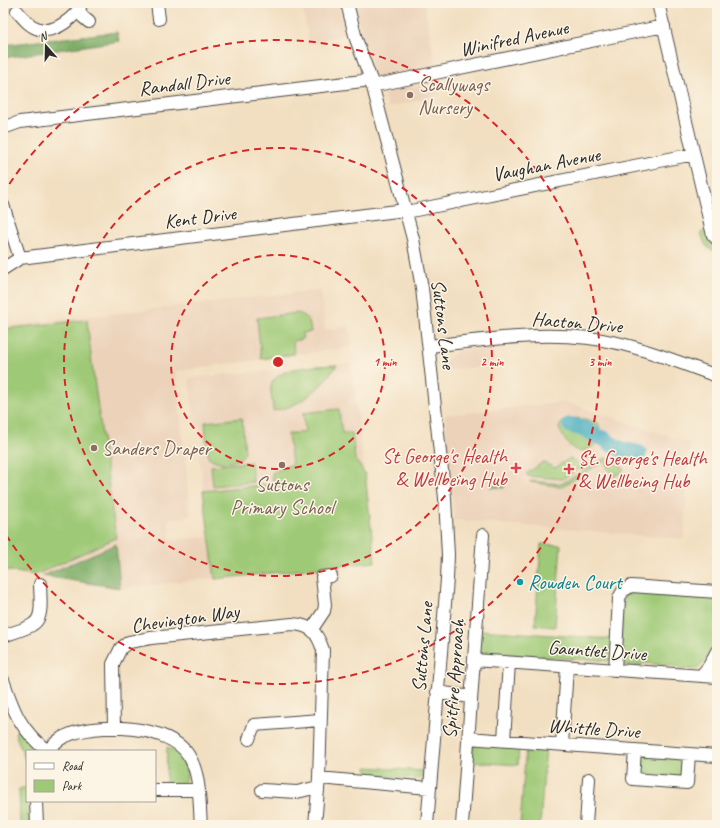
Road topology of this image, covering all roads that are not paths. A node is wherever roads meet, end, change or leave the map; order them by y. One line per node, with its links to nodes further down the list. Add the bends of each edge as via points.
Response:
1 (157, 3): 6 (street)
2 (347, 3): 9 (street, Suttons Lane, via 356,39)
3 (658, 3): 8 (street)
4 (80, 7): 5 (street, via 61,25 49,30 31,26); 7 (street, via 83,17)
5 (17, 11)
6 (159, 19)
7 (89, 22)
8 (664, 26): 9 (street, Winifred Avenue); 11 (street)
9 (372, 83): 10 (street, Randall Drive, via 20,122); 13 (street, Suttons Lane)
10 (3, 128)
11 (694, 154): 13 (street, Vaughan Avenue); 14 (street, via 713,235)
12 (3, 205): 15 (street)
13 (405, 211): 15 (street, Kent Drive); 17 (street, Suttons Lane, via 422,288)
14 (717, 239)
15 (20, 258): 16 (street, Kent Drive)
16 (3, 269)
17 (429, 346): 18 (street, Hacton Drive, via 540,335 591,339 638,348); 33 (street, Suttons Lane, via 445,498 448,555)
18 (717, 376)
19 (483, 535): 26 (street, Spitfire Approach)
20 (331, 576): 23 (street, via 322,577 324,612)
21 (40, 584): 24 (street, via 39,618 33,625)
22 (717, 592): 29 (street, via 631,586 623,591 619,598)
23 (312, 629): 35 (street, via 323,650); 36 (street, Chevington Way, via 301,624 292,624 129,642 121,648 113,664)
24 (3, 636)
25 (717, 651): 30 (street)
26 (474, 660): 27 (street, Gauntlet Drive); 34 (street, Spitfire Approach)
27 (509, 663): 28 (street, Gauntlet Drive); 39 (street)
28 (567, 667): 29 (street, Gauntlet Drive); 40 (street)
29 (615, 670): 30 (street, Gauntlet Drive)
30 (701, 676): 31 (street, Gauntlet Drive)
31 (717, 677)
32 (3, 680): 41 (street, via 18,720)
33 (437, 692): 34 (street); 48 (street, Suttons Lane)
34 (471, 697): 37 (street, Spitfire Approach)
35 (320, 720): 38 (street, via 254,725); 47 (street)
36 (114, 728): 42 (street, via 70,734); 50 (street, via 149,731 177,742 189,755)
37 (468, 738): 39 (street, Whittle Drive); 57 (street, Spitfire Approach)
38 (249, 739)
39 (504, 740): 40 (street, Whittle Drive)
40 (562, 745): 43 (street, Whittle Drive)
41 (46, 750)
42 (48, 750)
43 (636, 750): 44 (street, Whittle Drive); 44 (street, via 633,779 641,780 687,783)
44 (689, 754): 45 (street, Whittle Drive)
45 (717, 756)
46 (589, 779): 58 (street)
47 (318, 783): 48 (street); 51 (street, via 297,792); 55 (street)
48 (430, 788): 56 (street, Suttons Lane)
49 (156, 790): 50 (street)
50 (199, 790): 54 (street)
51 (262, 790)
52 (36, 802): 53 (street)
53 (37, 825)
54 (201, 825)
55 (315, 825)
56 (427, 825)
57 (462, 825)
58 (586, 825)

